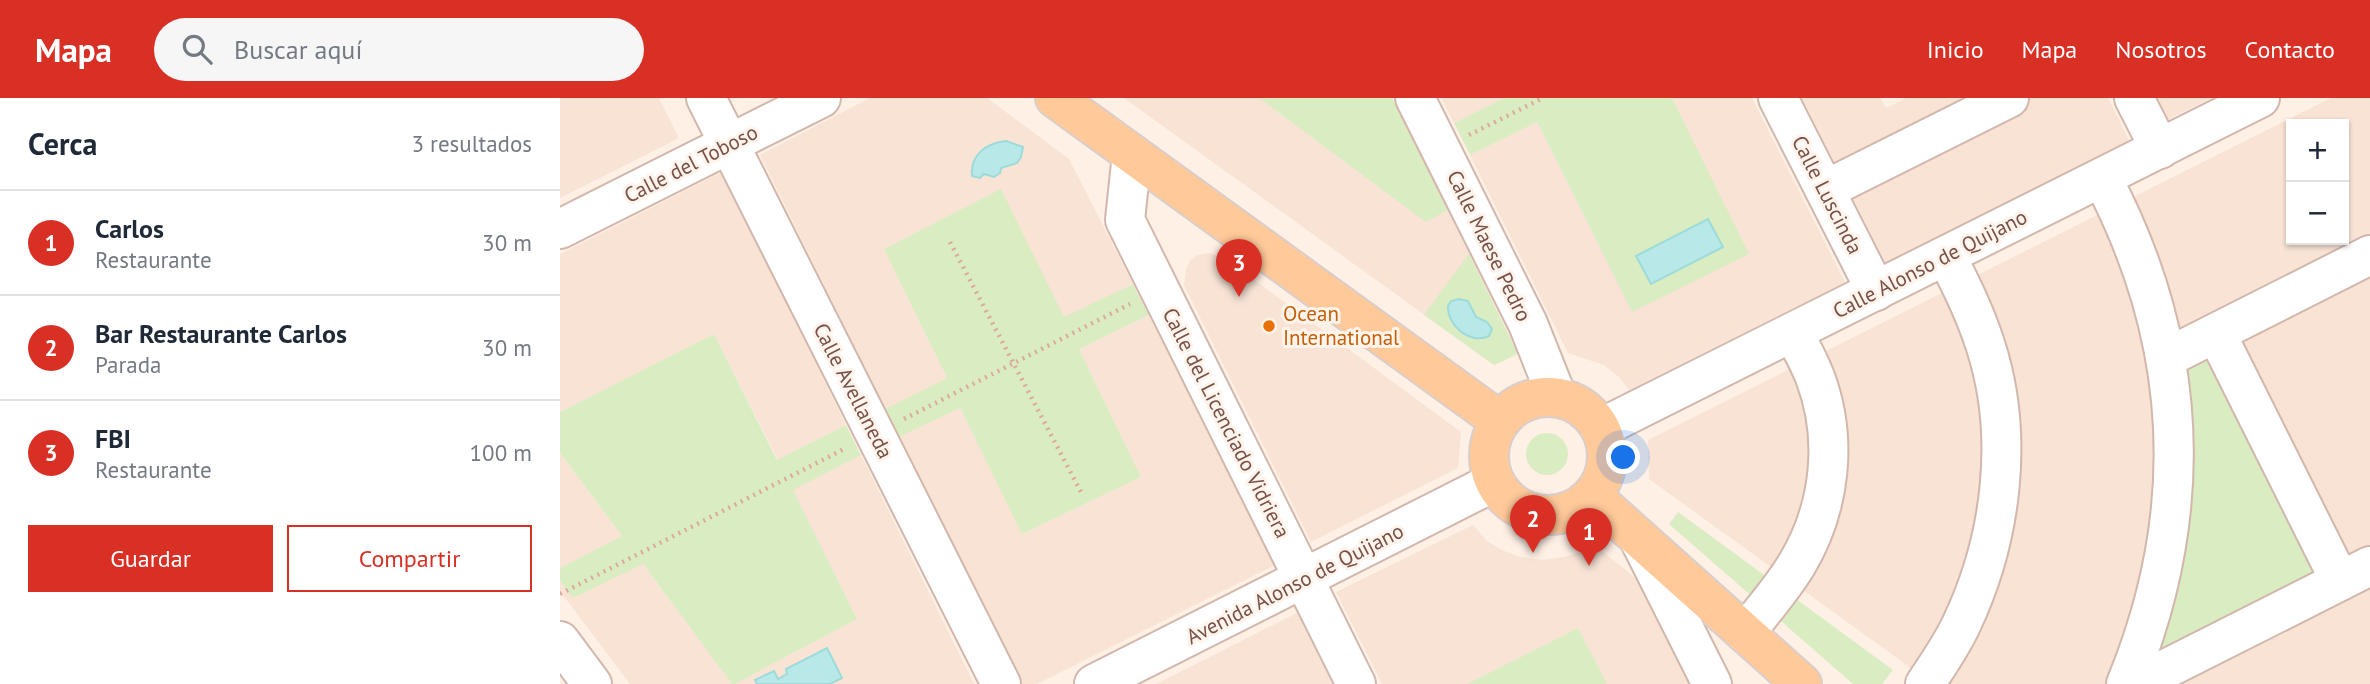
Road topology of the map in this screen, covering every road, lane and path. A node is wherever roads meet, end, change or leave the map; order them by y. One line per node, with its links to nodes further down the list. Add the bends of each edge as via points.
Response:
1 (706, 98): 11 (street, Calle Avellaneda)
2 (821, 98): 11 (street, Calle del Toboso)
3 (1055, 98): 13 (main road)
4 (1415, 98): 24 (street, Calle Maese Pedro, via 1528,324)
5 (1543, 98): 10 (path)
6 (1778, 98): 15 (street, Calle Luscinda)
7 (2009, 98): 15 (street)
8 (2134, 98): 12 (street)
9 (2259, 98): 12 (street, Calle Alonso de Quijano)
10 (1462, 139)
11 (729, 145): 16 (street, Calle del Toboso); 36 (street, Calle Avellaneda)
12 (2160, 149): 14 (street, Calle Alonso de Quijano)
13 (1132, 155): 25 (main road); 32 (street, Calle del Licenciado Vidriera, via 1125,220)
14 (2102, 178): 18 (street, Calle Alonso de Quijano); 23 (street, via 2138,255)
15 (1825, 190): 20 (street, Calle Luscinda)
16 (560, 229)
17 (950, 242): 28 (path)
18 (1946, 256): 20 (street, Calle Alonso de Quijano); 41 (street, via 1970,301 1989,358 1999,416 2000,486 1992,537 1973,598)
19 (2370, 256): 22 (street)
20 (1876, 291): 21 (street, Calle Alonso de Quijano)
21 (1793, 333): 26 (street, Calle Alonso de Quijano); 33 (street, via 1824,406 1827,478 1823,502 1798,563)
22 (2216, 333): 23 (street); 31 (street)
23 (2166, 358): 42 (street, via 2173,412 2173,505 2154,604)
24 (1557, 397): 25 (main road, via 1536,398 1516,406); 26 (main road, via 1582,408)
25 (1500, 421): 27 (main road, via 1489,450)
26 (1601, 428): 29 (main road, via 1608,458)
27 (1494, 482): 29 (main road, via 1515,506 1545,516 1576,509); 32 (street, Avenida Alonso de Quijano)
28 (1082, 494)
29 (1592, 496): 30 (main road)
30 (1639, 539): 33 (main road); 39 (street)
31 (2355, 574): 43 (street)
32 (1304, 579): 37 (street, Avenida Alonso de Quijano); 38 (street, Calle del Licenciado Vidriera)
33 (1745, 633): 40 (main road)
34 (560, 641): 35 (street)
35 (592, 684)
36 (1001, 684)
37 (1094, 684)
38 (1356, 684)
39 (1712, 684)
40 (1802, 684)
41 (1925, 684)
42 (2126, 684)
43 (2136, 684)

